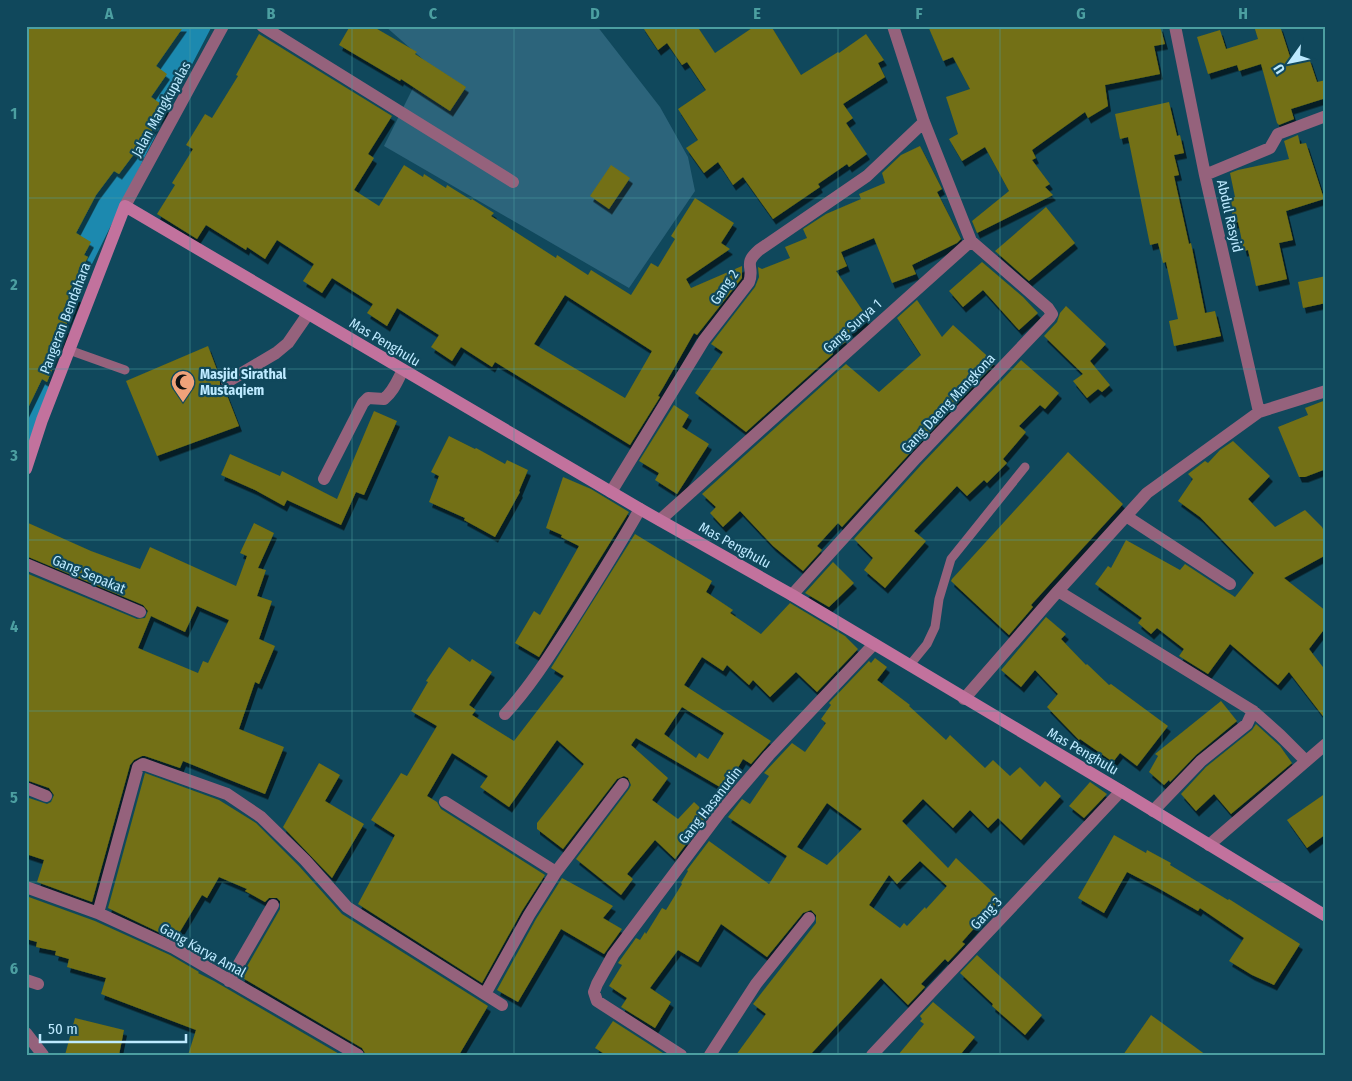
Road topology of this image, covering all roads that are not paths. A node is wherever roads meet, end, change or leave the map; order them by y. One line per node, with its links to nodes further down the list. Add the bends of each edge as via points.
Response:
1 (223, 26): 9 (street, Jalan Mangkupalas)
2 (262, 26): 8 (street)
3 (893, 26): 6 (street)
4 (1175, 26): 7 (street, Abdul Rasyid)
5 (1326, 116): 7 (street, via 1278,134 1270,148)
6 (924, 122): 10 (street); 21 (street, Gang 2, via 867,176 751,257 748,282 704,340)
7 (1205, 175): 17 (street, Abdul Rasyid)
8 (513, 182)
9 (125, 206): 11 (street, Mas Penghulu); 12 (street, Pangeran Bendahara)
10 (971, 241): 24 (street, Gang Surya 1); 28 (street, Gang Daeng Mangkona, via 1052,314)
11 (305, 318): 14 (street, Mas Penghulu); 15 (street, via 288,343 276,353)
12 (69, 350): 13 (lane); 19 (street, Pangeran Bendahara)
13 (125, 370)
14 (400, 374): 20 (street, via 393,391 384,399 368,398 363,403); 21 (street, Mas Penghulu)
15 (227, 382)
16 (1326, 391): 17 (street)
17 (1259, 412): 23 (street, via 1147,493)
18 (1025, 467): 31 (lane, via 951,559 939,599 935,627 928,644)
19 (26, 469)
20 (324, 479)
21 (610, 492): 22 (street, Mas Penghulu)
22 (640, 510): 24 (street, Mas Penghulu); 34 (street, via 558,643)
23 (1126, 516): 26 (street); 27 (street)
24 (660, 520): 28 (street, Mas Penghulu)
25 (26, 564): 29 (street, Gang Sepakat)
26 (1230, 584)
27 (1058, 592): 32 (street); 33 (street)
28 (792, 595): 30 (street, Mas Penghulu)
29 (140, 612)
30 (874, 644): 31 (street, Mas Penghulu); 56 (street, Gang Hasanudin, via 721,811 613,956 597,984 594,992 597,1001)
31 (909, 666): 32 (street, Mas Penghulu)
32 (964, 699): 39 (street, Mas Penghulu)
33 (1253, 711): 36 (street); 42 (street, via 1247,724 1201,762)
34 (505, 714)
35 (1326, 744): 36 (street)
36 (1306, 761): 43 (street)
37 (623, 784): 44 (street)
38 (26, 788): 40 (street)
39 (1121, 791): 42 (street, Mas Penghulu); 58 (street, Gang 3)
40 (46, 796)
41 (445, 802): 44 (street)
42 (1153, 811): 43 (street, Mas Penghulu)
43 (1209, 845): 48 (street, Mas Penghulu)
44 (556, 872): 51 (street, via 529,914)
45 (26, 887): 47 (street, Gang Karya Amal)
46 (274, 905): 50 (street)
47 (98, 913): 50 (street, Gang Karya Amal, via 174,948); 51 (street, via 138,767 143,764 227,794 261,817 347,907)
48 (1326, 916)
49 (809, 918): 57 (street, via 756,984)
50 (229, 981): 55 (street, Gang Karya Amal)
51 (486, 994): 52 (street)
52 (502, 1004)
53 (26, 1034): 54 (street)
54 (43, 1055)
55 (358, 1055)
56 (681, 1055)
57 (710, 1055)
58 (872, 1055)

